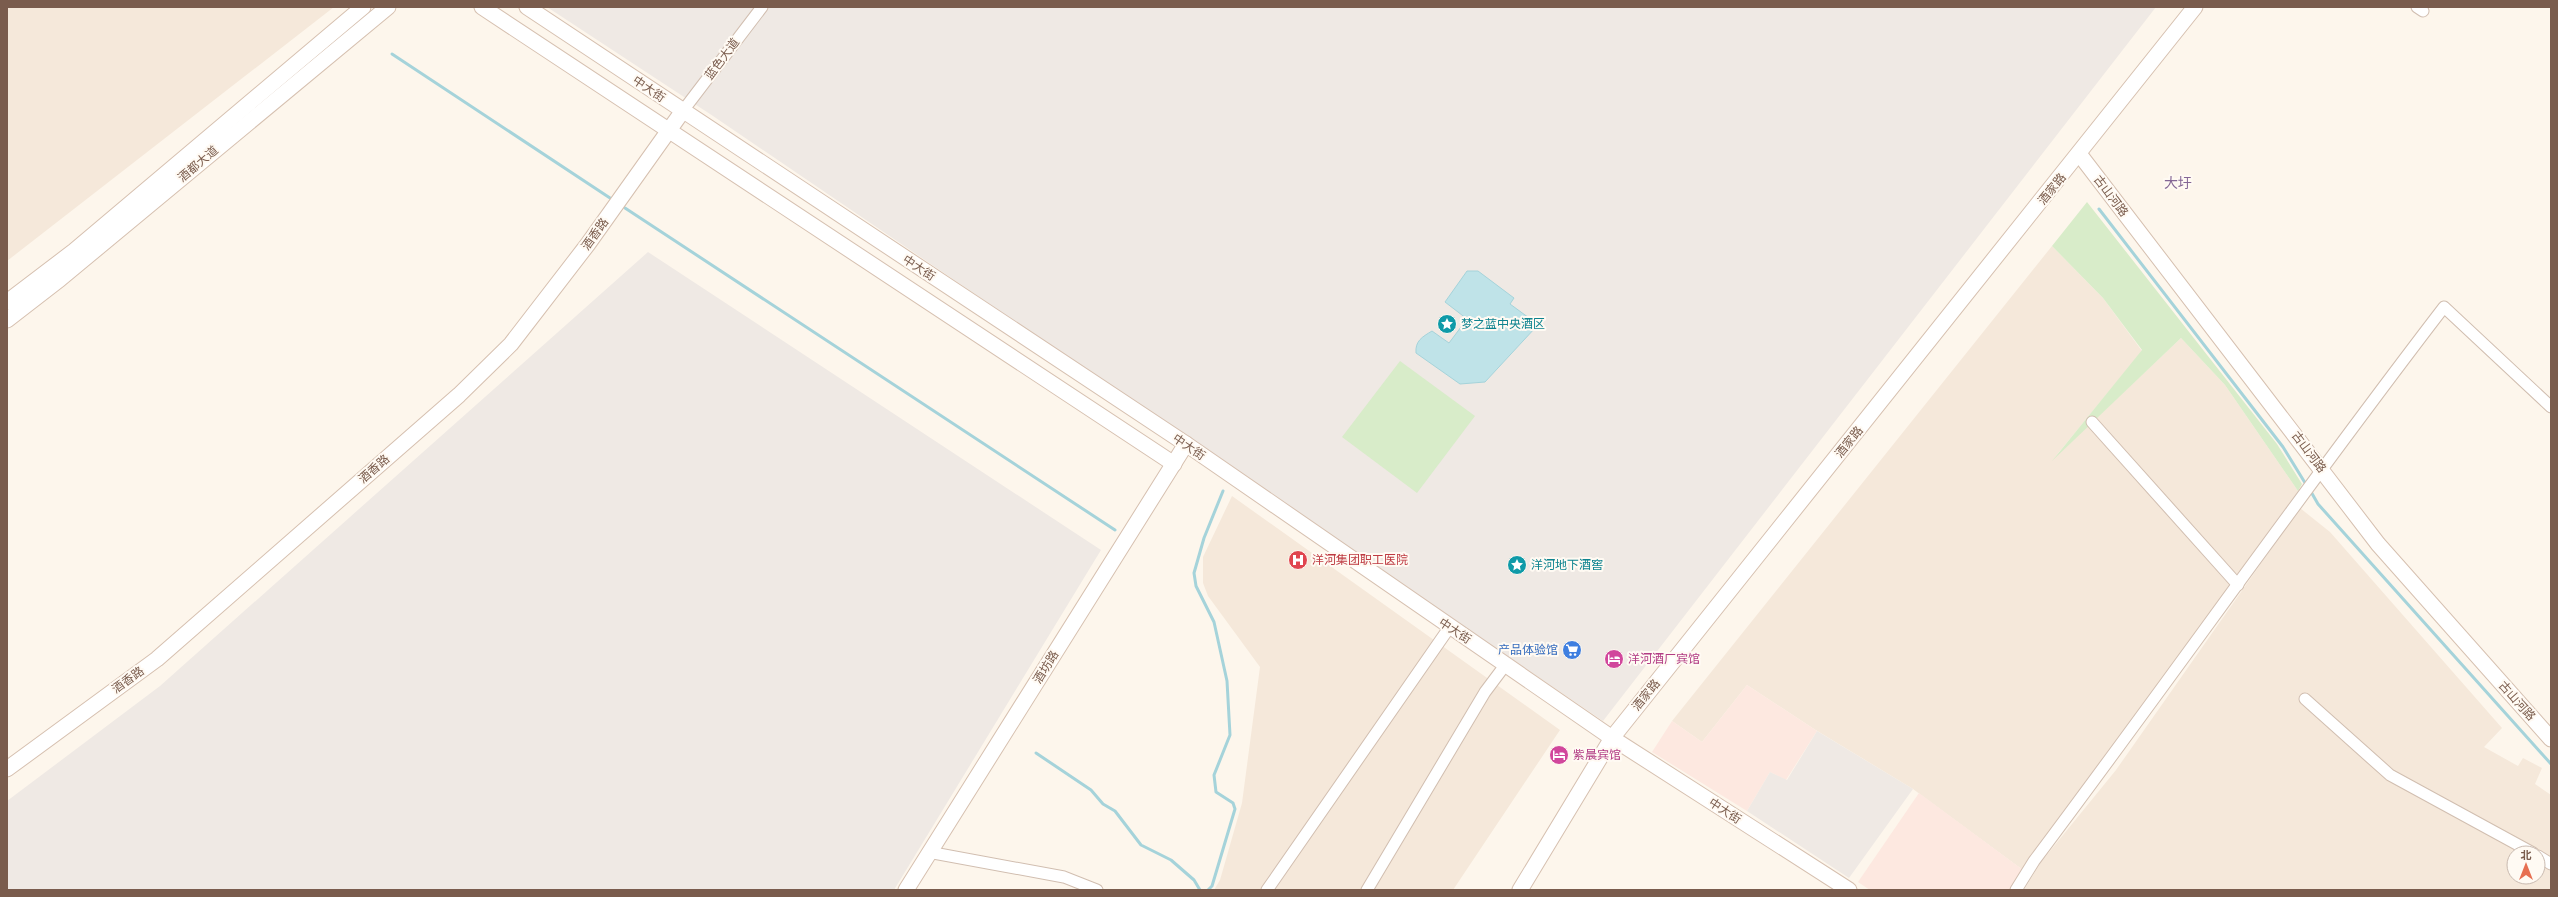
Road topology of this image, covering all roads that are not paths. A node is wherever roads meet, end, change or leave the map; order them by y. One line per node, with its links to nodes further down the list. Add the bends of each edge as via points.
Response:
1 (363, 7): 10 (street, 酒都大道, via 74,250)
2 (388, 7): 11 (street, 酒都大道, via 64,276)
3 (482, 7): 8 (street, 中大街)
4 (527, 7): 7 (street, 中大街)
5 (762, 7): 7 (street, 蓝色大道)
6 (2196, 7): 9 (street, 酒家路)
7 (682, 112): 8 (street, 酒香路); 14 (street, 中大街)
8 (669, 130): 15 (street, 中大街); 23 (street, 酒香路, via 588,244 512,344 459,395 157,659)
9 (2080, 155): 16 (street, 古山河路); 21 (street, 酒家路)
10 (7, 302)
11 (7, 320)
12 (2551, 407): 16 (street, via 2444,307)
13 (2092, 422): 17 (street)
14 (1186, 444): 15 (street, 酒坊路); 18 (street, 中大街)
15 (1174, 464): 25 (street, 酒坊路)
16 (2318, 473): 17 (street); 22 (street, 古山河路)
17 (2238, 585): 32 (street, via 2034,861)
18 (1449, 628): 19 (street, 中大街); 28 (street)
19 (1506, 664): 21 (street, 中大街); 29 (street, via 1485,692)
20 (2305, 700): 24 (street, via 2390,775)
21 (1612, 738): 30 (street, 酒家路); 31 (street, 中大街)
22 (2551, 739)
23 (7, 769)
24 (2518, 845)
25 (928, 852): 26 (street, 酒坊路); 27 (street, via 1064,877)
26 (906, 890)
27 (1097, 890)
28 (1267, 890)
29 (1367, 890)
30 (1520, 890)
31 (1849, 890)
32 (2016, 890)

